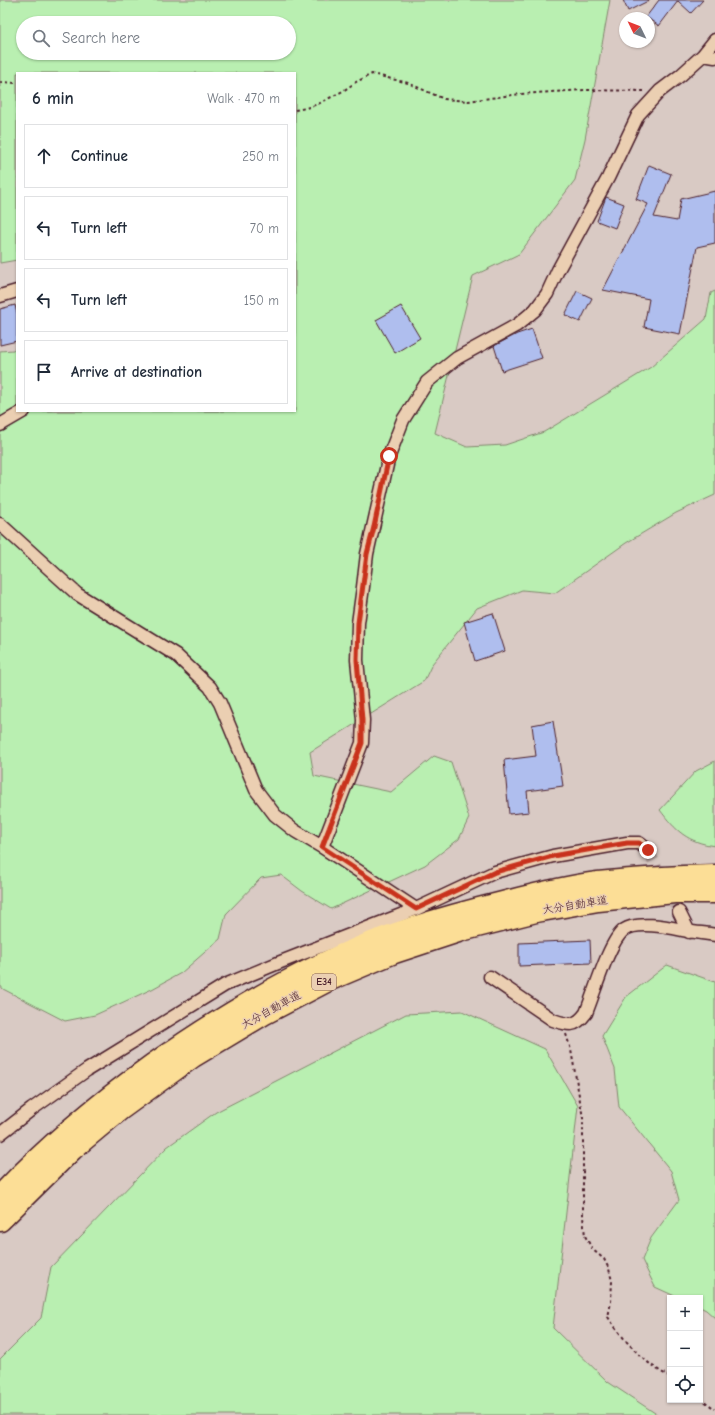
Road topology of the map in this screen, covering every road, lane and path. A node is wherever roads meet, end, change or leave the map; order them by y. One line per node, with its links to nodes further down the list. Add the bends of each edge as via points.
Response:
1 (715, 40): 2 (street)
2 (703, 55): 3 (street); 6 (street)
3 (715, 57)
4 (0, 82): 5 (path)
5 (16, 83)
6 (660, 91): 7 (path, via 584,90 520,94 468,101 444,99 408,83 372,74 318,104); 13 (street, via 638,115 547,294 535,310 517,325 457,358 427,382 403,420 389,456 367,554 358,623 357,660 362,743)
7 (296, 110)
8 (16, 291): 9 (street)
9 (0, 296)
10 (22, 412): 11 (street)
11 (0, 425)
12 (0, 524): 13 (street, via 77,594 176,655 210,686 220,703 256,790 275,815)
13 (322, 847): 17 (street)
14 (648, 850): 17 (street, via 639,843 627,843 553,856 495,872)
15 (715, 876): 24 (highway, 大分自動車道 / E34, via 596,884 532,895 457,914 387,937 324,963 249,1003 186,1042 117,1091)
16 (715, 892): 25 (highway, 大分自動車道 / E34, via 674,892 598,900 536,911 424,942 330,979 263,1014 193,1056 120,1109 72,1150)
17 (416, 909): 23 (street, via 225,985 87,1070)
18 (679, 912): 19 (street)
19 (689, 932): 20 (street); 22 (street, via 667,926 638,925 625,929 610,949 586,1013 576,1024)
20 (715, 935)
21 (490, 977): 22 (street, via 540,1012)
22 (563, 1023): 26 (path, via 571,1050 583,1118 585,1236 609,1269 612,1281 608,1317 648,1363)
23 (0, 1134)
24 (0, 1196)
25 (0, 1220)
26 (667, 1376)
27 (703, 1400): 28 (path)
28 (715, 1409)

